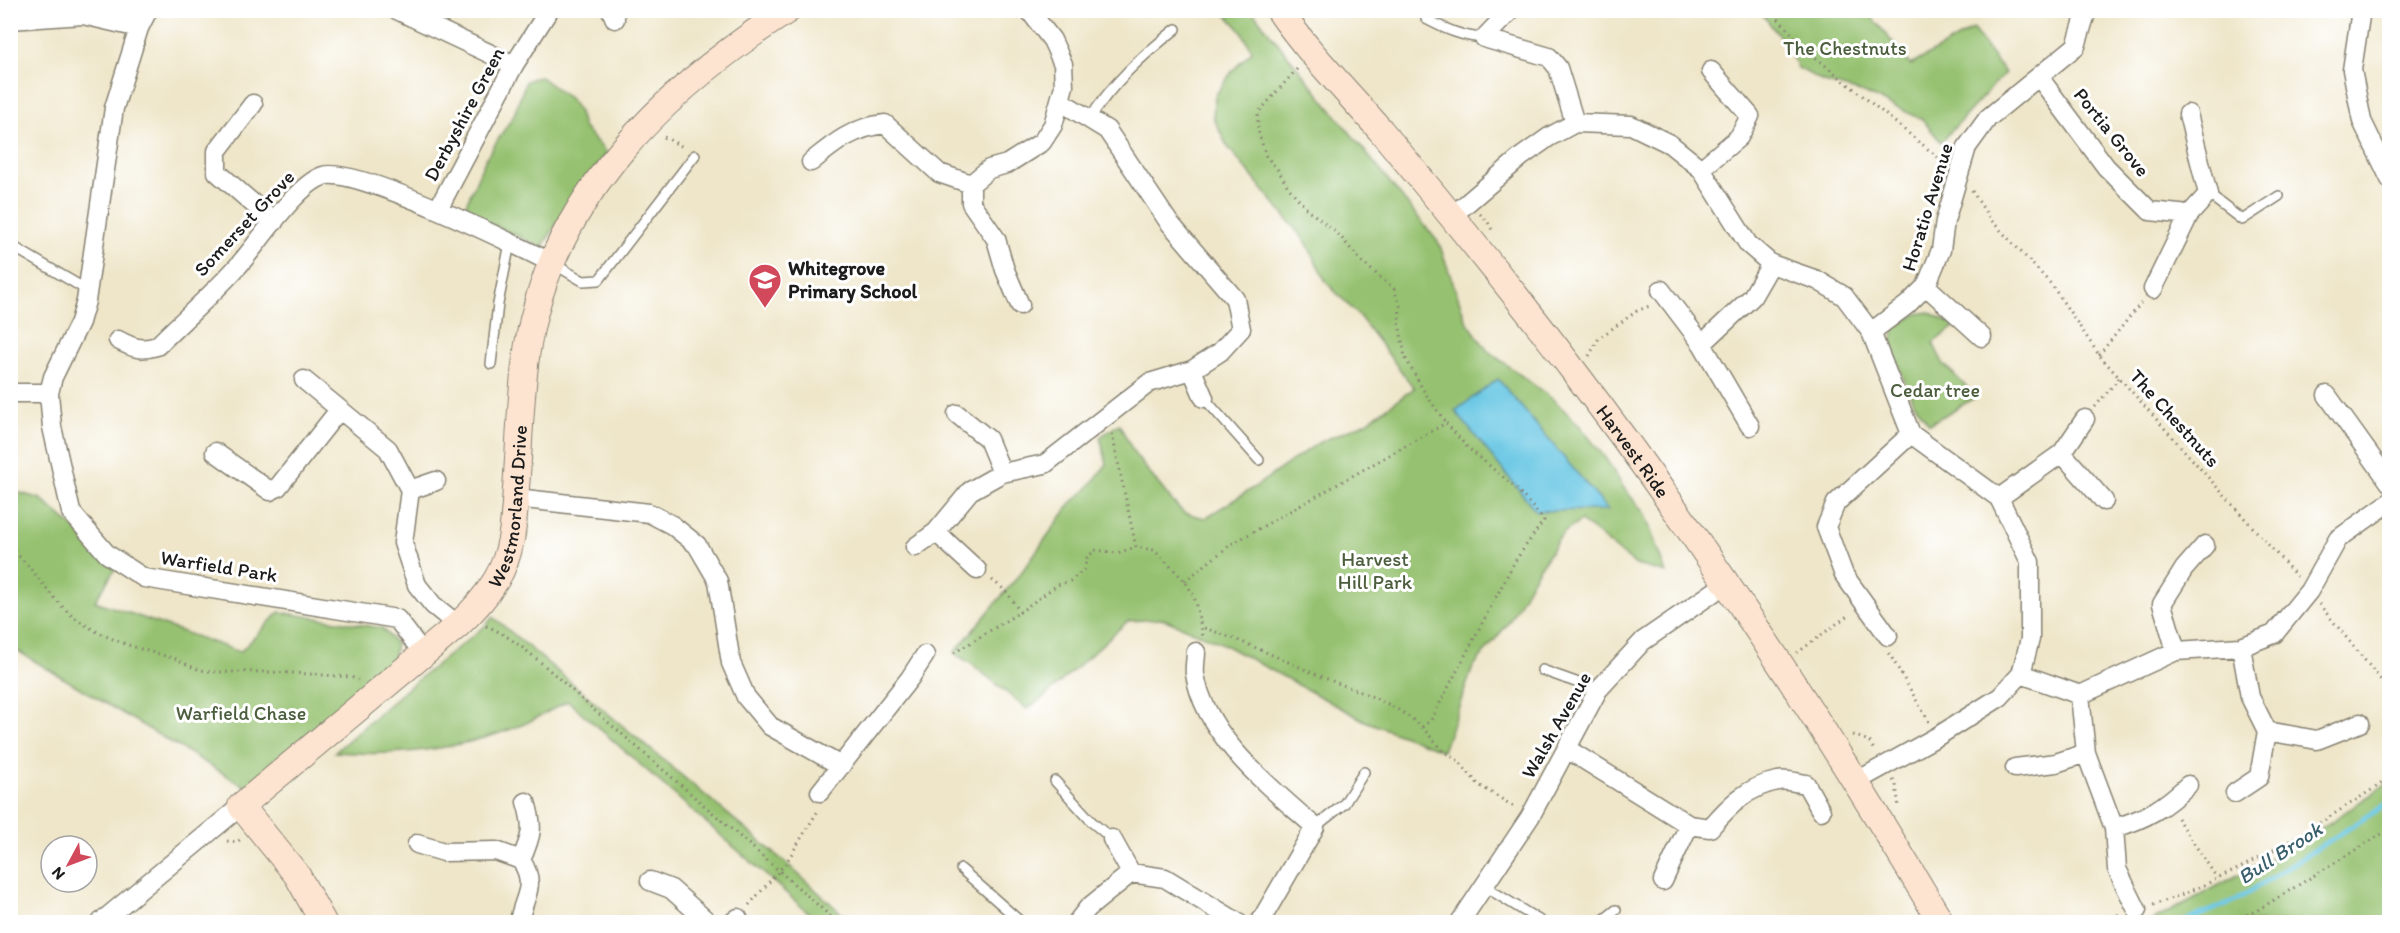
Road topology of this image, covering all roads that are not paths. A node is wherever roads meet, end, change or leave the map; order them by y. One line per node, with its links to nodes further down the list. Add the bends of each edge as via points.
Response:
1 (148, 10): 12 (street)
2 (397, 10): 15 (street)
3 (549, 10): 15 (street, Derbyshire Green)
4 (788, 10): 36 (street, Westmorland Drive, via 700,72 632,137 588,195)
5 (1029, 10): 18 (street, via 1052,40 1063,64)
6 (1511, 10): 14 (street)
7 (2087, 10): 17 (street, Horatio Avenue, via 2076,46)
8 (2361, 10): 26 (street, via 2352,70 2362,121)
9 (1280, 11): 32 (street, Harvest Ride, via 1294,33)
10 (1426, 19): 14 (lane, via 1470,38)
11 (10, 20): 12 (street, via 82,15)
12 (139, 28): 39 (street, via 114,108)
13 (1176, 29): 21 (lane, via 1121,78)
14 (1484, 38): 22 (street, via 1549,57 1558,68)
15 (514, 65): 30 (street, Derbyshire Green)
16 (1711, 70): 25 (street, via 1750,116 1739,137)
17 (2039, 77): 31 (street, Portia Grove, via 2106,167 2150,211); 38 (street, Horatio Avenue, via 1988,117 1967,147 1945,221 1941,250)
18 (1060, 102): 21 (street); 27 (street, via 1053,125 1042,142 1007,164 988,169)
19 (253, 104): 33 (street, via 217,151 217,172)
20 (2188, 114): 28 (street)
21 (1089, 120): 48 (street, via 1107,130 1168,221 1235,299 1241,329 1220,352)
22 (1575, 123): 25 (street, via 1631,125 1670,144); 32 (street, via 1521,157)
23 (695, 155): 36 (lane, via 599,280 583,281)
24 (811, 162): 27 (street, via 840,139 867,126 885,124 939,173)
25 (1701, 169): 37 (street, via 1748,244)
26 (2390, 179)
27 (971, 184): 42 (street, via 971,202 996,239)
28 (2208, 194): 29 (lane, via 2242,220); 31 (street)
29 (2279, 196)
30 (438, 209): 33 (street, Somerset Grove, via 366,182 324,175 312,182); 34 (street, Somerset Grove)
31 (2188, 215): 40 (street)
32 (1452, 216): 74 (street, Harvest Ride, via 1574,372)
33 (274, 222): 45 (street, Somerset Grove, via 238,266 157,346 134,349)
34 (510, 243): 36 (street, Somerset Grove); 47 (lane)
35 (17, 249): 39 (lane)
36 (552, 263): 66 (street, Westmorland Drive, via 528,344)
37 (1771, 264): 43 (street, via 1817,280 1844,296); 46 (street, via 1752,297)
38 (1926, 286): 43 (street, Horatio Avenue); 44 (street)
39 (87, 290): 51 (street, via 80,322)
40 (2152, 290)
41 (1665, 295): 46 (street)
42 (1020, 304)
43 (1870, 332): 58 (street)
44 (1982, 337)
45 (118, 340)
46 (1702, 344): 57 (street)
47 (491, 364)
48 (1192, 369): 53 (street); 62 (street, via 1149,383 1045,464)
49 (304, 380): 54 (street)
50 (10, 393): 51 (street)
51 (49, 393): 80 (street, Warfield Park, via 52,427 71,512 107,554 144,578 397,619)
52 (2327, 395): 64 (street)
53 (1204, 398): 61 (lane)
54 (339, 410): 59 (street, via 270,492); 65 (street, via 388,449)
55 (957, 414): 62 (street, via 988,439)
56 (2085, 419): 60 (street)
57 (1750, 426)
58 (1911, 434): 67 (street); 76 (street, via 1836,503 1826,527 1844,575)
59 (215, 452)
60 (2062, 453): 67 (street); 68 (street)
61 (1259, 460)
62 (1002, 473): 70 (street, via 970,491)
63 (436, 481): 65 (street)
64 (2390, 483)
65 (410, 490): 75 (street, via 403,543 417,585 433,605)
66 (516, 498): 75 (street, Westmorland Drive, via 512,540 497,580); 90 (street, via 649,513 697,545 718,581 731,663 746,697 770,726)
67 (2000, 498): 83 (street, via 2030,562 2030,639)
68 (2104, 501)
69 (2390, 502): 77 (street, via 2338,539 2309,591 2274,634)
70 (936, 532): 72 (street); 73 (street)
71 (2205, 545): 79 (street, via 2162,604)
72 (915, 547)
73 (977, 570)
74 (1727, 583): 84 (street, Walsh Avenue, via 1643,641); 94 (street, Harvest Ride)
75 (458, 625): 80 (street, Westmorland Drive)
76 (1888, 636)
77 (2241, 647): 79 (street); 87 (street, via 2250,697)
78 (1196, 651): 102 (street, via 1195,674 1217,727 1248,768)
79 (2176, 651): 85 (street)
80 (423, 653): 99 (street, Westmorland Drive)
81 (925, 655): 90 (street)
82 (1542, 670): 84 (lane)
83 (2021, 674): 85 (street); 94 (street, via 2000,698)
84 (1598, 690): 88 (street, Walsh Avenue)
85 (2080, 695): 89 (street)
86 (2360, 723): 87 (street, via 2317,740)
87 (2267, 731): 97 (street, via 2259,777)
88 (1567, 749): 101 (street); 111 (street, Walsh Avenue, via 1530,817)
89 (2086, 753): 91 (street, via 2056,763); 103 (street)
90 (842, 766): 96 (street)
91 (2015, 768)
92 (1364, 772): 102 (lane, via 1344,804)
93 (1055, 781): 104 (lane)
94 (1857, 781): 125 (street, Harvest Ride)
95 (2188, 785): 103 (street, via 2167,805)
96 (820, 792)
97 (2235, 793)
98 (526, 802): 106 (street, via 532,822 530,840)
99 (241, 806): 114 (street, Westmorland Drive); 115 (street, via 297,875)
100 (1821, 811): 101 (street, via 1806,784 1780,780 1748,791 1710,828)
101 (1689, 825): 110 (street)
102 (1315, 827): 121 (street)
103 (2114, 828): 113 (street, via 2117,869)
104 (1112, 839): 108 (street)
105 (417, 844): 106 (street, via 444,852 496,851)
106 (520, 860): 116 (street, via 530,880)
107 (961, 869): 118 (lane)
108 (1131, 873): 119 (street); 120 (street, via 1165,878)
109 (650, 881): 117 (street, via 671,889)
110 (1663, 881)
111 (1484, 886): 122 (street, Walsh Avenue); 123 (lane)
112 (1616, 910): 124 (lane)
113 (2137, 910)
114 (101, 922)
115 (323, 922)
116 (519, 922)
117 (708, 922)
118 (1021, 922)
119 (1077, 922)
120 (1237, 922)
121 (1260, 922)
122 (1460, 922)
123 (1542, 922)
124 (1601, 922)
125 (1941, 922)

